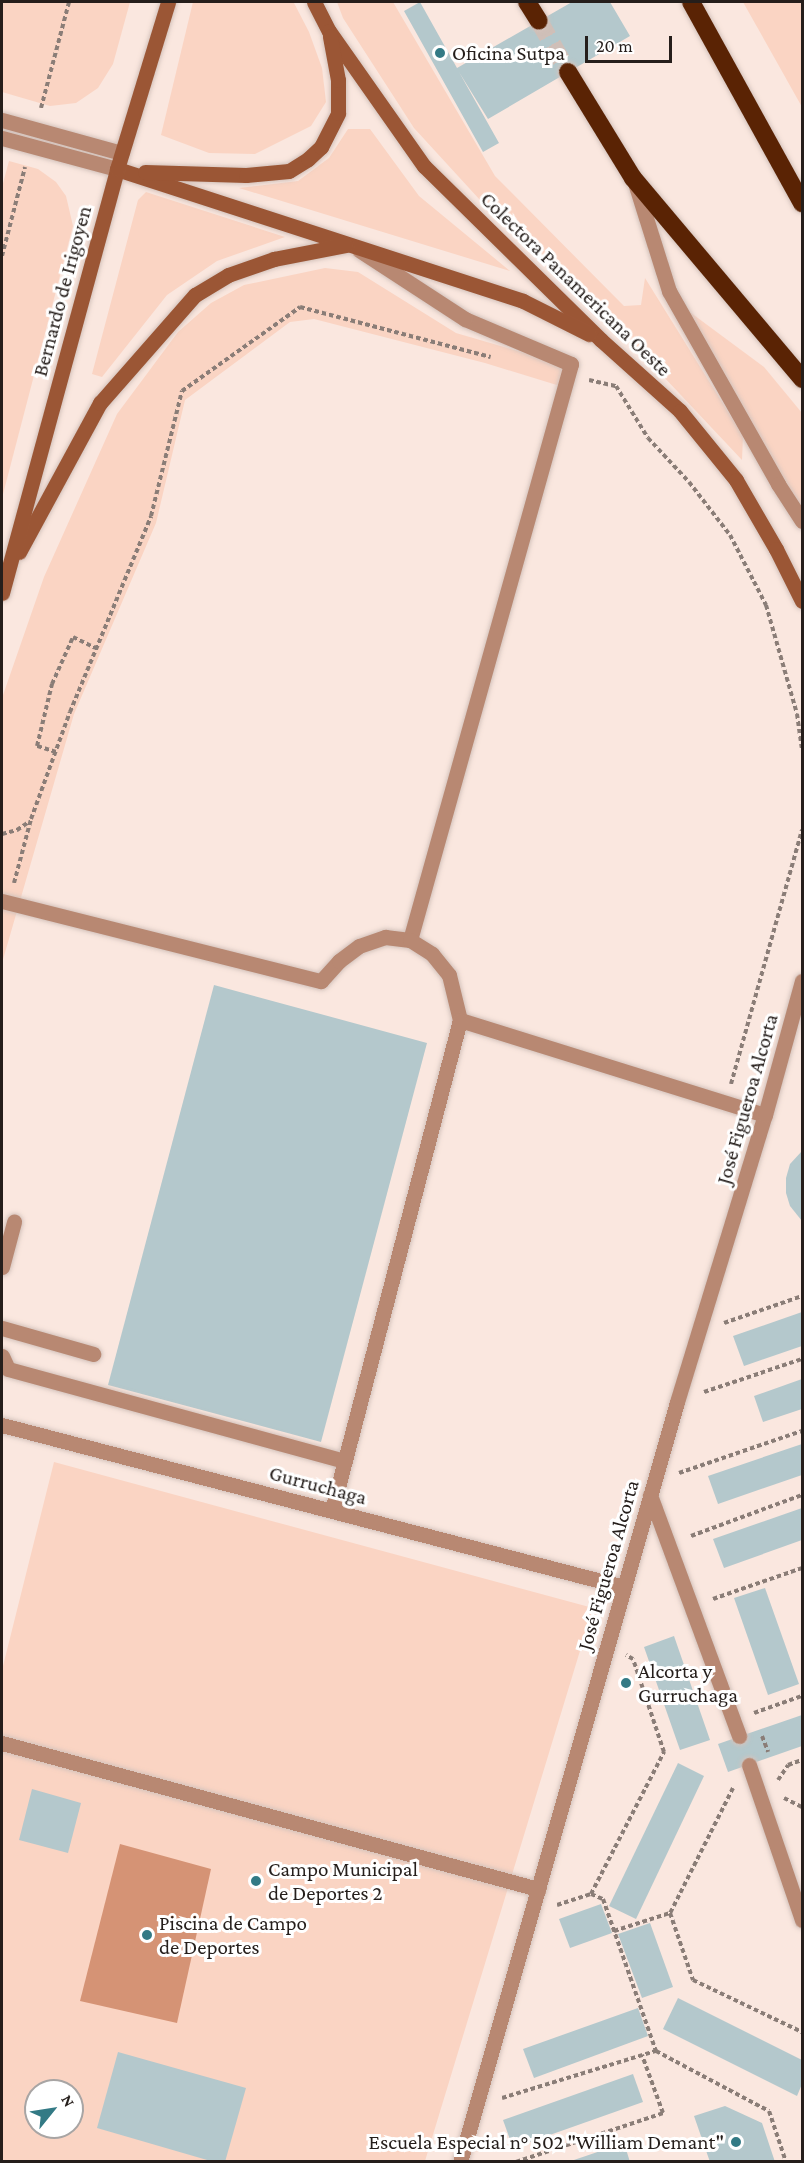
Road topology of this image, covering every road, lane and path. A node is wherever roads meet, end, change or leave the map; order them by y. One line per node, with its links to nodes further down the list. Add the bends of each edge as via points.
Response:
1 (69, 2): 10 (path)
2 (314, 2): 7 (street, Colectora Panamericana Oeste)
3 (527, 2): 6 (highway)
4 (690, 2): 16 (highway)
5 (170, 4): 13 (street, Bernardo de Irigoyen)
6 (539, 21)
7 (329, 31): 14 (street, via 338,80 338,113 321,147 308,159 289,171 246,175 180,175); 19 (street, Colectora Panamericana Oeste, via 424,166)
8 (568, 72): 15 (highway)
9 (2, 120): 10 (street)
10 (35, 129): 13 (street)
11 (2, 138): 12 (street)
12 (30, 146): 14 (street); 18 (path)
13 (122, 153): 14 (street, Bernardo de Irigoyen)
14 (117, 169): 17 (street); 24 (street, Bernardo de Irigoyen)
15 (633, 178): 22 (highway); 23 (street, via 669,291)
16 (802, 203)
17 (349, 244): 19 (street, via 523,301); 21 (street, via 465,319 572,363); 24 (street, via 274,259 228,275 195,295 100,403)
18 (2, 256)
19 (602, 340): 26 (street, Colectora Panamericana Oeste, via 680,411 736,480)
20 (501, 359): 27 (path, via 300,307 182,391 151,516)
21 (568, 376): 28 (path, via 616,386 648,438 689,482 730,536 766,605 797,714); 34 (street)
22 (802, 378)
23 (802, 521)
24 (6, 575): 25 (street, Bernardo de Irigoyen)
25 (2, 593)
26 (802, 601)
27 (96, 648): 29 (path); 29 (path, via 73,637 52,684 37,746)
28 (802, 749)
29 (56, 752): 30 (path)
30 (31, 819): 32 (path, via 25,826); 33 (path)
31 (802, 831): 37 (path)
32 (2, 834)
33 (5, 902): 34 (street, via 321,981 359,946 385,937)
34 (410, 940): 36 (street, via 432,954 449,975)
35 (802, 981): 38 (street, José Figueroa Alcorta)
36 (460, 1020): 37 (street); 50 (street)
37 (726, 1104): 38 (street)
38 (765, 1115): 43 (street, José Figueroa Alcorta)
39 (14, 1222): 40 (street)
40 (2, 1267)
41 (802, 1296): 43 (path)
42 (2, 1328): 44 (street)
43 (700, 1331): 47 (street, José Figueroa Alcorta)
44 (93, 1354)
45 (2, 1356): 50 (street, via 8,1369)
46 (802, 1359): 47 (path)
47 (677, 1401): 52 (street, José Figueroa Alcorta)
48 (2, 1425): 54 (street, Gurruchaga)
49 (802, 1431): 51 (path)
50 (345, 1461): 54 (street)
51 (669, 1476)
52 (650, 1495): 57 (street, José Figueroa Alcorta); 62 (street)
53 (802, 1495): 55 (path)
54 (332, 1510): 57 (street, Gurruchaga)
55 (691, 1536)
56 (802, 1568): 58 (path)
57 (624, 1587): 59 (street, José Figueroa Alcorta)
58 (713, 1599)
59 (608, 1643): 68 (street, José Figueroa Alcorta); 69 (path, via 633,1659 664,1752)
60 (802, 1696): 61 (path)
61 (754, 1713)
62 (740, 1736)
63 (2, 1743): 68 (street)
64 (802, 1760): 66 (path, via 788,1765)
65 (749, 1765): 72 (street)
66 (778, 1781)
67 (736, 1782): 71 (path)
68 (538, 1888): 70 (street, José Figueroa Alcorta)
69 (591, 1894): 70 (path); 73 (path, via 603,1899)
70 (531, 1913): 77 (street, José Figueroa Alcorta)
71 (670, 1914): 73 (path); 74 (path, via 693,1980)
72 (802, 1920)
73 (614, 1932): 75 (path)
74 (802, 2032)
75 (656, 2050): 76 (path); 80 (path, via 769,2111)
76 (642, 2055): 77 (path); 79 (path, via 663,2113)
77 (476, 2106): 78 (street, José Figueroa Alcorta)
78 (460, 2162)
79 (516, 2162)
80 (786, 2162)

